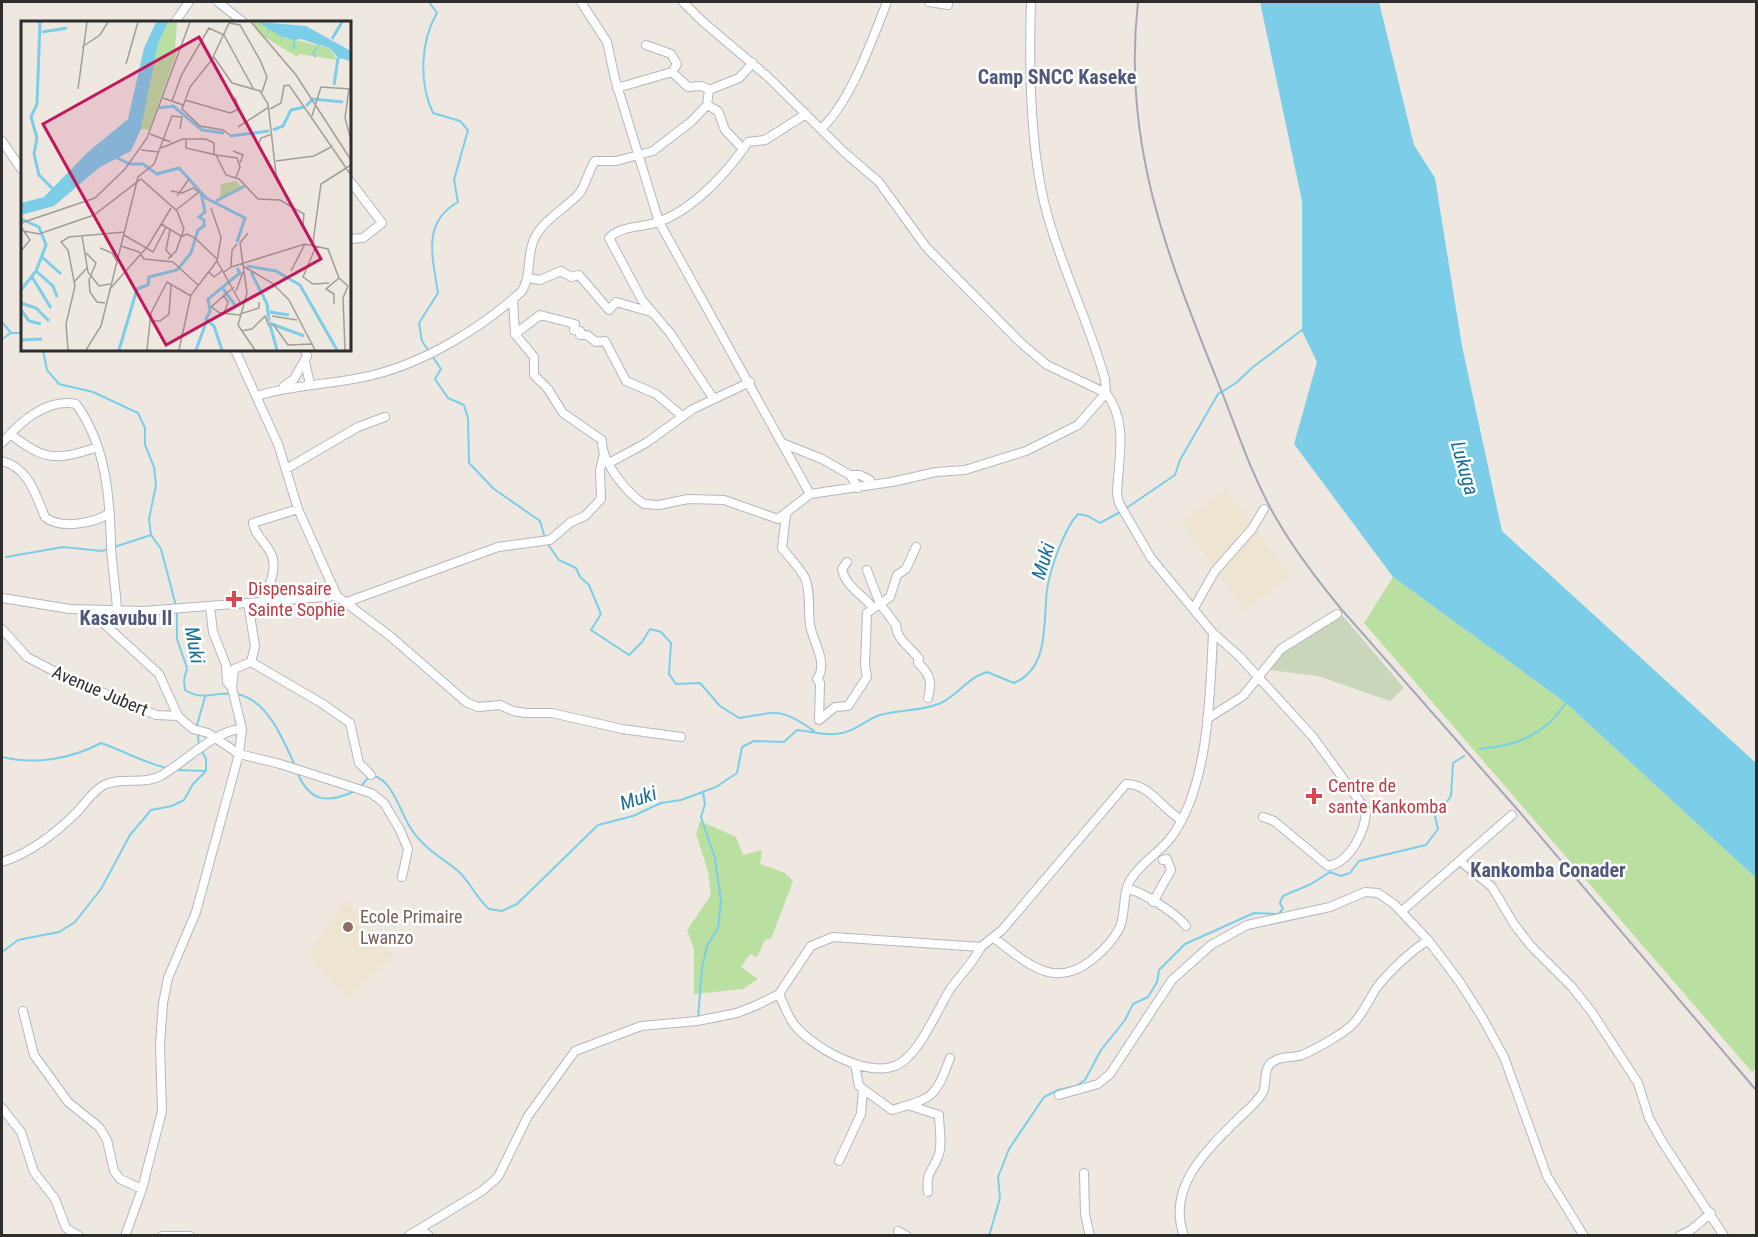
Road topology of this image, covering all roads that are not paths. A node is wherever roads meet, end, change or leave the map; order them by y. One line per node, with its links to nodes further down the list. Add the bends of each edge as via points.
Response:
1 (189, 2): 9 (street)
2 (218, 2): 10 (street)
3 (581, 2): 14 (street, via 607,42)
4 (684, 2): 12 (street)
5 (887, 2): 18 (street, via 865,58 836,113)
6 (929, 2): 8 (street)
7 (1031, 2): 36 (street, via 1035,134 1042,192 1063,265 1098,355)
8 (948, 5)
9 (176, 21)
10 (242, 21)
11 (646, 45): 13 (street, via 671,54 677,64)
12 (753, 63): 15 (street, via 739,78); 17 (street)
13 (672, 72): 14 (street); 15 (street, via 688,87)
14 (617, 88): 21 (street)
15 (709, 90): 16 (street)
16 (706, 105): 20 (street, via 718,111 725,130); 21 (street, via 676,135 653,152)
17 (806, 114): 18 (street); 20 (street, via 765,140 748,142)
18 (821, 129): 36 (street, via 879,182 926,247 1022,343 1047,365)
19 (2, 141): 22 (street)
20 (743, 149): 24 (street, via 702,196)
21 (638, 157): 24 (street); 26 (street, via 595,161 578,195 535,237 526,265)
22 (21, 169)
23 (351, 182): 25 (street, via 382,223 363,238)
24 (659, 222): 28 (street, via 621,230 609,238); 33 (street)
25 (351, 239)
26 (528, 278): 27 (street); 28 (street, via 540,280 561,271 571,277 579,276 609,310 616,302)
27 (513, 299): 29 (street); 34 (street, via 481,325 417,361 375,375)
28 (651, 312): 38 (street, via 670,333)
29 (515, 334): 39 (street, via 540,315 575,324 574,330 580,335 596,342 605,341 626,381 656,394); 45 (street, via 534,357 534,375 563,413 599,437)
30 (235, 351): 37 (street)
31 (305, 351): 32 (street)
32 (305, 362): 34 (street); 35 (street, via 294,379)
33 (750, 382): 38 (street); 43 (street)
34 (310, 384): 35 (street)
35 (277, 390): 37 (street)
36 (1106, 393): 50 (street, via 1078,425 1026,451 965,470); 67 (street, via 1121,432 1119,503 1151,558)
37 (257, 396): 48 (street)
38 (713, 398): 39 (street)
39 (682, 416): 47 (street, via 646,443)
40 (385, 417): 48 (street, via 358,427)
41 (10, 434): 42 (street); 44 (street, via 35,453 49,457); 44 (street, via 50,404 72,403 83,414)
42 (2, 443)
43 (782, 443): 49 (street); 52 (street)
44 (98, 447): 55 (street)
45 (604, 454): 47 (street); 63 (street, via 601,499 585,516 550,540 498,548)
46 (2, 461): 55 (street, via 28,478 50,521 82,522)
47 (609, 463): 56 (street, via 619,480 644,504 659,505 688,498 724,500 771,518)
48 (286, 469): 53 (street)
49 (850, 475): 50 (street, via 860,475 870,480); 51 (street)
50 (871, 485): 51 (street)
51 (858, 488): 52 (street)
52 (810, 494): 56 (street)
53 (298, 508): 60 (street); 62 (street, via 253,523 255,533 270,550 275,567)
54 (1264, 509): 67 (street, via 1215,571)
55 (110, 513): 69 (street)
56 (786, 514): 65 (street, via 782,548 805,579 810,626 820,658 819,720 835,707 848,706 867,677 867,613)
57 (916, 547): 65 (street, via 906,569 897,575 890,597)
58 (847, 562): 65 (street, via 843,576)
59 (867, 570): 65 (street)
60 (337, 596): 62 (street); 63 (street)
61 (2, 598): 68 (street)
62 (264, 602): 64 (street)
63 (347, 602): 82 (street, via 466,702 500,705 526,713 552,712 622,729)
64 (248, 603): 66 (street); 73 (street, via 255,646)
65 (877, 606): 78 (street, via 896,625 896,631 927,671 932,684)
66 (210, 607): 69 (street); 74 (street, via 213,632)
67 (1194, 608): 72 (street)
68 (89, 610): 69 (street); 79 (street, via 159,674)
69 (117, 610)
70 (1337, 614): 76 (street, via 1281,650)
71 (2, 629): 79 (street, Avenue Jubert, via 27,657 44,668 156,715)
72 (1213, 633): 76 (street); 80 (street)
73 (251, 662): 75 (street); 85 (street, via 350,723 359,763)
74 (226, 664): 75 (street); 77 (street, via 227,682)
75 (234, 669): 77 (street)
76 (1257, 677): 80 (street, via 1235,702); 87 (street, via 1313,736 1366,810 1366,823 1356,844 1336,865 1328,866 1275,821)
77 (232, 688): 81 (street)
78 (928, 698)
79 (178, 716): 83 (street, via 193,729)
80 (1207, 719): 88 (street, via 1194,797)
81 (242, 729): 83 (street); 84 (street)
82 (681, 737)
83 (215, 739): 84 (street); 91 (street, via 161,776 102,786 45,840)
84 (239, 754): 92 (street, via 371,793 384,803 408,849); 110 (street, via 196,912 171,971 163,1003 162,1111)
85 (371, 775)
86 (1512, 815): 90 (street)
87 (1263, 817)
88 (1180, 819): 93 (street, via 1172,836 1129,880); 97 (street, via 1144,787 1126,784)
89 (1163, 860): 94 (street, via 1167,859 1171,870)
90 (1460, 861): 95 (street); 112 (street, via 1492,887 1530,945 1591,1011 1638,1083 1662,1143)
91 (2, 862)
92 (402, 876)
93 (1127, 890): 94 (street, via 1139,891); 97 (street, via 1125,909 1113,938 1085,965 1067,975 1029,964)
94 (1153, 902): 96 (street, via 1172,911)
95 (1402, 911): 98 (street); 105 (street, via 1378,893 1365,892 1330,907 1247,925 1211,945 1172,980 1110,1074 1098,1084)
96 (1186, 926)
97 (994, 938): 99 (street)
98 (1428, 940): 123 (street, via 1401,960 1380,983 1346,1030 1302,1055 1269,1065 1263,1092 1192,1170 1182,1191 1179,1210); 124 (street, via 1459,981 1504,1057 1547,1176)
99 (981, 947): 100 (street, via 833,937 811,946); 103 (street, via 906,1059 894,1066)
100 (779, 994): 103 (street, via 801,1032); 113 (street, via 737,1013 641,1026 575,1051 528,1116 498,1177)
101 (23, 1011): 110 (street, via 34,1055 68,1102 99,1127 120,1179)
102 (950, 1058): 106 (street, via 940,1086 924,1101)
103 (855, 1065): 104 (street)
104 (863, 1089): 106 (street, via 892,1110); 108 (street, via 861,1113)
105 (1059, 1095)
106 (909, 1105): 111 (street, via 939,1114 938,1157 926,1175)
107 (2, 1108): 116 (street, via 21,1132 34,1172 55,1200 66,1228)
108 (839, 1161)
109 (1084, 1173): 122 (street)
110 (142, 1189): 115 (street)
111 (928, 1192)
112 (1712, 1213): 125 (street); 126 (street)
113 (420, 1229): 119 (street); 120 (street)
114 (898, 1231): 121 (street)
115 (128, 1234)
116 (80, 1236)
117 (162, 1236): 118 (street)
118 (190, 1236)
119 (408, 1236)
120 (429, 1236)
121 (907, 1236)
122 (1090, 1236)
123 (1184, 1236)
124 (1584, 1236)
125 (1679, 1236)
126 (1724, 1236)

